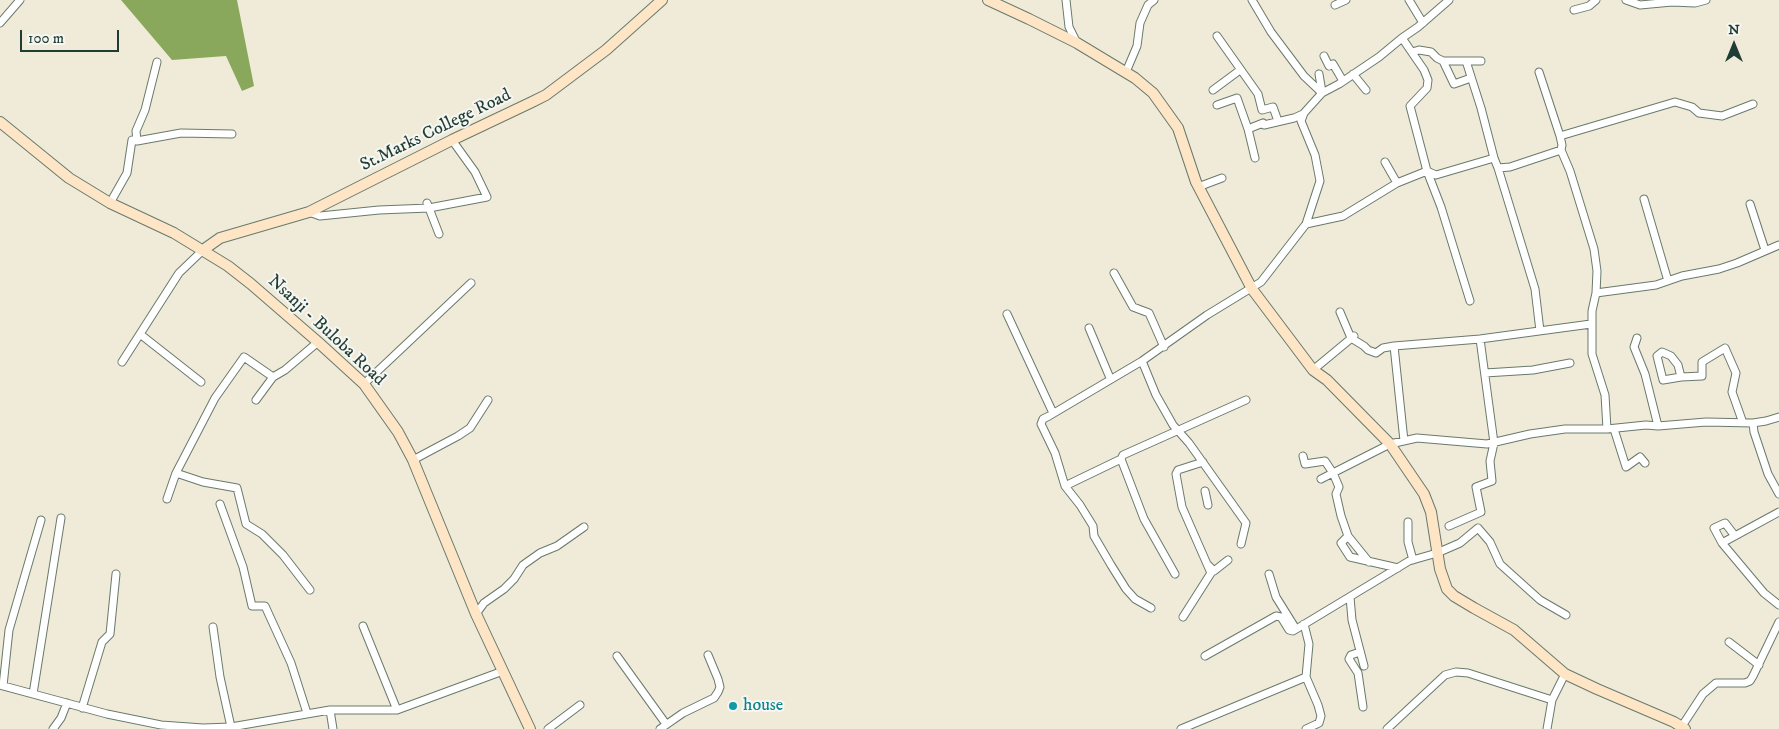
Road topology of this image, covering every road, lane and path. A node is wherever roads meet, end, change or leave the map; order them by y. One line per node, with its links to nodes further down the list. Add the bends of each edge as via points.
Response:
1 (20, 0): 16 (street)
2 (662, 0): 44 (main road, St.Marks College Road, via 627,33 546,95)
3 (988, 0): 19 (main road)
4 (1066, 0): 19 (street, via 1069,27)
5 (1154, 0): 27 (street, via 1148,5 1140,23 1137,46)
6 (1252, 0): 35 (street, via 1304,76)
7 (1346, 0): 13 (street)
8 (1409, 0): 15 (street)
9 (1449, 0): 15 (street)
10 (1596, 0): 14 (street, via 1589,6)
11 (1626, 0): 12 (street, via 1640,5)
12 (1706, 0)
13 (1335, 5)
14 (1574, 10)
15 (1422, 23): 18 (street)
16 (0, 24)
17 (1217, 36): 26 (street)
18 (1402, 38): 20 (street); 30 (street)
19 (1077, 43): 27 (main road)
20 (1412, 52): 23 (street, via 1431,52); 51 (street, via 1428,80 1427,88 1410,106)
21 (1324, 56): 32 (street, via 1330,66 1334,64)
22 (1481, 60): 24 (street)
23 (1443, 61): 24 (street); 31 (street, via 1454,84)
24 (1466, 61): 31 (street)
25 (157, 62): 45 (street, via 136,131)
26 (1240, 70): 33 (street); 39 (street, via 1258,94 1262,110 1273,107)
27 (1126, 72): 54 (main road, via 1154,93 1178,128)
28 (1539, 72): 43 (street)
29 (1319, 74): 35 (street)
30 (1353, 74): 32 (street); 34 (street)
31 (1471, 78): 48 (street)
32 (1343, 81): 35 (street)
33 (1213, 90)
34 (1366, 90)
35 (1322, 93): 38 (street)
36 (1753, 104): 43 (street, via 1722,116 1699,113 1692,107 1675,102)
37 (1217, 105): 41 (street, via 1237,98)
38 (1303, 114): 39 (street); 60 (street, via 1301,121 1312,147 1320,181)
39 (1278, 121): 41 (street)
40 (0, 122): 56 (main road, Nsanji - Buloba Road, via 69,178)
41 (1248, 129): 47 (street)
42 (232, 134): 45 (street, via 182,133)
43 (1560, 136): 46 (street)
44 (452, 140): 58 (street, via 475,172 487,197); 59 (main road, St.Marks College Road)
45 (137, 141): 56 (street, via 132,140 127,173)
46 (1561, 150): 50 (street); 69 (street, via 1594,249)
47 (1255, 158)
48 (1494, 158): 50 (street); 51 (street, via 1436,175)
49 (1385, 162): 53 (street)
50 (1498, 168): 75 (street, via 1535,289)
51 (1427, 171): 53 (street); 70 (street)
52 (1222, 178): 54 (street)
53 (1398, 183): 60 (street, via 1343,216)
54 (1198, 187): 68 (main road)
55 (1644, 198): 66 (street)
56 (110, 203): 63 (main road, Nsanji - Buloba Road)
57 (1750, 204): 64 (street)
58 (428, 206): 59 (street, via 320,216); 61 (street)
59 (309, 212): 63 (main road, St.Marks College Road, via 220,238)
60 (1306, 224): 68 (street)
61 (440, 234)
62 (1779, 245): 64 (street)
63 (203, 250): 76 (street, via 179,273); 80 (main road, Nsanji - Buloba Road, via 251,284)
64 (1765, 250): 66 (street, via 1737,263)
65 (1114, 273): 82 (street, via 1133,307 1149,313)
66 (1668, 281): 69 (street, via 1644,288)
67 (471, 283): 92 (street)
68 (1252, 288): 82 (street, via 1207,315); 86 (main road)
69 (1596, 293): 73 (street)
70 (1470, 301)
71 (1340, 312): 77 (street)
72 (1007, 314): 96 (street)
73 (1592, 324): 75 (street); 101 (street, via 1592,354 1605,395)
74 (1089, 328): 90 (street)
75 (1540, 331): 79 (street)
76 (140, 334): 84 (street); 91 (street)
77 (1353, 337): 81 (street, via 1376,353); 86 (street)
78 (1637, 338): 100 (street, via 1634,347 1645,374)
79 (1480, 339): 81 (street); 87 (street)
80 (318, 342): 88 (street); 92 (main road, Nsanji - Buloba Road)
81 (1394, 346): 103 (street)
82 (1164, 347): 83 (street)
83 (1142, 361): 90 (street); 102 (street, via 1156,395)
84 (122, 362)
85 (1570, 363): 87 (street, via 1533,370)
86 (1313, 370): 105 (main road)
87 (1485, 373): 104 (street)
88 (273, 377): 93 (street); 111 (street, via 244,357 215,398)
89 (1681, 377): 98 (street, via 1702,376 1702,362 1725,348 1736,373 1732,392)
90 (1110, 378): 96 (street)
91 (201, 382)
92 (364, 384): 108 (main road, Nsanji - Buloba Road, via 398,432)
93 (256, 400)
94 (488, 400): 108 (street, via 470,428)
95 (1246, 400): 102 (street)
96 (1052, 413): 114 (street, via 1041,424 1055,453)
97 (1779, 417): 99 (street)
98 (1743, 423): 99 (street); 100 (street)
99 (1753, 423): 116 (street, via 1768,474)
100 (1658, 426): 101 (street)
101 (1610, 429): 104 (street, via 1564,429); 110 (street, via 1626,467 1640,457)
102 (1179, 430): 107 (street); 109 (street)
103 (1404, 441): 104 (street, via 1422,438 1476,444); 105 (street)
104 (1494, 442): 124 (street, via 1490,452 1492,481 1476,487 1480,512)
105 (1390, 444): 112 (street); 130 (main road, via 1424,494)
106 (1303, 456): 112 (street, via 1305,464 1325,461)
107 (1121, 459): 114 (street); 137 (street, via 1144,519)
108 (413, 460): 143 (main road, Nsanji - Buloba Road)
109 (1203, 462): 129 (street, via 1246,523); 134 (street, via 1178,470 1176,477 1182,507)
110 (1645, 463)
111 (176, 473): 117 (street); 139 (street, via 237,488 246,524 262,534)
112 (1333, 473): 113 (street); 126 (street, via 1339,487 1336,494)
113 (1321, 479)
114 (1065, 486): 142 (street, via 1080,505 1094,536 1126,589 1135,599)
115 (1206, 491): 119 (street)
116 (1779, 494)
117 (167, 500)
118 (220, 504): 170 (street, via 243,567 252,606 265,606 291,663)
119 (1208, 505)
120 (1779, 512): 127 (street)
121 (61, 518): 162 (street)
122 (41, 520): 161 (street, via 9,630)
123 (1408, 522): 132 (street, via 1408,542)
124 (1450, 526)
125 (584, 527): 143 (street, via 523,565 514,579 484,603)
126 (1348, 536): 133 (street); 133 (street, via 1341,543 1350,557)
127 (1734, 536): 128 (street); 128 (street, via 1725,523 1714,528)
128 (1722, 543): 141 (street, via 1764,593)
129 (1241, 544)
130 (1437, 553): 132 (street); 144 (street, via 1460,543 1478,528 1490,542 1500,564 1540,600); 159 (main road, via 1443,581 1454,596 1514,630)
131 (1228, 560): 134 (street, via 1214,571)
132 (1413, 560): 135 (street)
133 (1369, 562): 135 (street)
134 (1207, 564): 145 (street, via 1211,573)
135 (1398, 568): 140 (street)
136 (116, 574): 167 (street, via 110,634 102,642)
137 (1175, 574)
138 (1269, 574): 150 (street, via 1276,598)
139 (310, 590)
140 (1350, 597): 147 (street); 152 (street)
141 (1779, 605)
142 (1151, 608)
143 (476, 614): 158 (main road, Nsanji - Buloba Road)
144 (1566, 615)
145 (1183, 617)
146 (1779, 622): 156 (street)
147 (1304, 624): 150 (street); 160 (street, via 1309,644)
148 (363, 626): 169 (street)
149 (213, 628): 171 (street)
150 (1296, 629): 155 (street, via 1288,630 1281,617 1276,616)
151 (1729, 642): 156 (street)
152 (1360, 652): 157 (street); 166 (street, via 1349,659 1358,673)
153 (708, 655): 172 (street, via 720,686 718,692 714,698 683,713)
154 (618, 656): 172 (street)
155 (1205, 656)
156 (1759, 665): 173 (street, via 1745,683 1716,683 1703,694)
157 (1364, 666)
158 (503, 671): 169 (street); 176 (main road, Nsanji - Buloba Road)
159 (1566, 674): 163 (street); 173 (main road)
160 (1306, 677): 178 (street); 179 (street, via 1321,716 1319,723)
161 (2, 686): 162 (street)
162 (34, 694): 164 (street)
163 (1552, 700): 180 (street, via 1456,672 1445,675); 181 (street)
164 (67, 703): 167 (street); 174 (street)
165 (580, 705): 177 (street)
166 (1363, 707)
167 (82, 708): 171 (street, via 174,726)
168 (330, 710): 169 (street); 170 (street); 175 (street)
169 (397, 710)
170 (308, 713): 171 (street)
171 (231, 726)
172 (664, 727)
173 (1684, 728)
174 (53, 729)
175 (333, 729)
176 (530, 729)
177 (548, 729)
178 (1180, 729)
179 (1306, 729)
180 (1387, 729)
181 (1547, 729): 182 (street)
182 (1554, 729)

